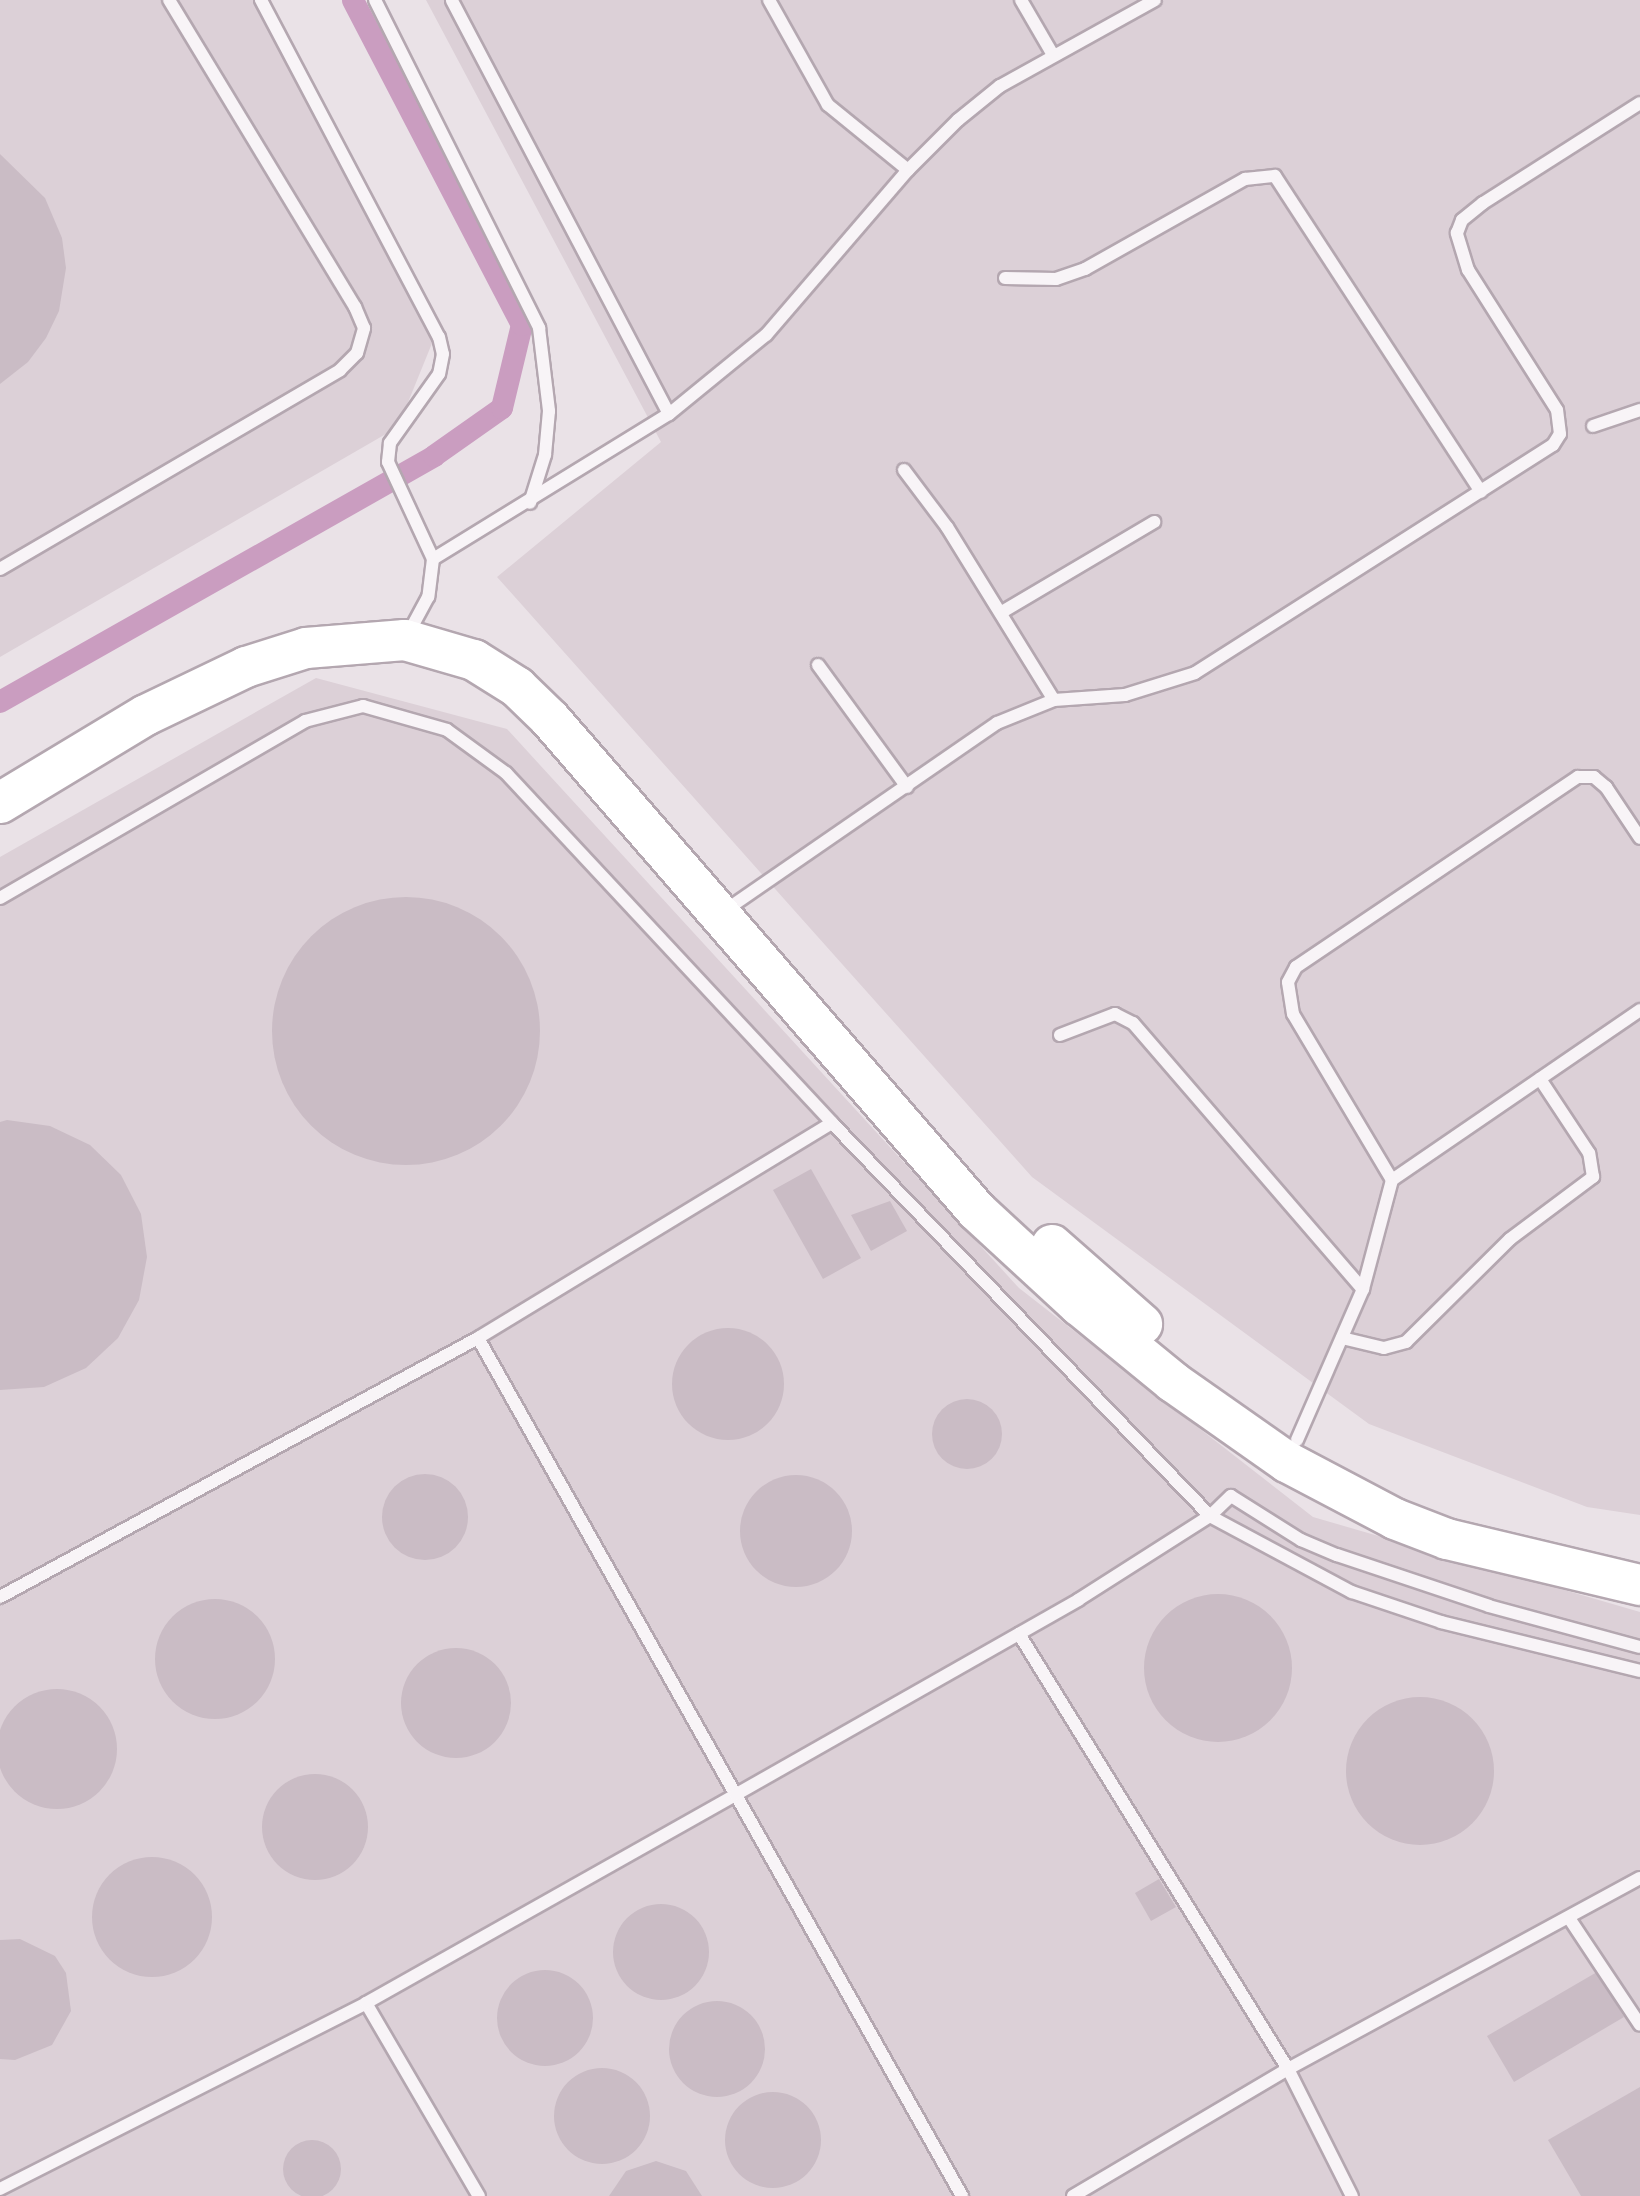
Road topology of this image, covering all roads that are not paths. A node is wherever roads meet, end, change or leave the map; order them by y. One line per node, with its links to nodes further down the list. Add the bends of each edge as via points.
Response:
1 (169, 0): 20 (lane, via 355,307 364,328 357,353 340,370)
2 (261, 0): 19 (lane, via 439,337 439,374 390,443 388,462)
3 (375, 0): 17 (lane, via 539,328 549,411 545,455)
4 (769, 0): 10 (lane, via 828,105)
5 (1021, 0): 8 (lane)
6 (1155, 0): 8 (lane)
7 (455, 1): 13 (lane)
8 (1053, 55): 10 (lane, via 1000,86)
9 (1640, 103): 16 (lane, via 1462,220 1459,248 1468,270 1561,422 1553,445)
10 (908, 170): 13 (lane, via 766,335)
11 (1005, 278): 16 (lane, via 1056,279 1085,269 1245,179 1275,176)
12 (1640, 410): 14 (lane)
13 (669, 414): 17 (lane)
14 (1593, 426)
15 (904, 470): 21 (lane)
16 (1481, 492): 24 (lane, via 1195,673 1125,695)
17 (530, 503): 19 (lane)
18 (1154, 522): 21 (lane)
19 (433, 559): 22 (lane, via 428,597)
20 (0, 569)
21 (1002, 612): 24 (lane)
22 (411, 629): 25 (main road, via 302,625 238,645 135,695); 27 (main road, via 306,648 246,667 146,715); 30 (main road, via 484,639 531,669); 42 (main road, via 517,687 977,1211 1173,1382 1287,1462 1395,1519 1447,1539)
23 (818, 665): 26 (lane)
24 (1054, 700): 26 (lane, via 997,723)
25 (0, 776)
26 (907, 787): 30 (lane)
27 (0, 803)
28 (1640, 838): 35 (lane, via 1606,787 1594,777 1578,777 1296,967 1288,982 1293,1014)
29 (0, 898): 34 (lane, via 305,721 363,706 447,730 506,773)
30 (736, 903): 39 (main road, via 993,1194 1187,1364)
31 (1640, 1010): 33 (lane)
32 (1060, 1035): 36 (lane, via 1115,1014 1133,1023)
33 (1540, 1079): 35 (lane); 38 (lane, via 1589,1153 1593,1177 1510,1239 1406,1342 1384,1348)
34 (832, 1123): 37 (lane); 40 (lane)
35 (1392, 1180): 36 (lane)
36 (1363, 1289): 38 (lane)
37 (478, 1338): 43 (lane); 47 (lane)
38 (1342, 1338): 39 (lane)
39 (1297, 1440): 41 (main road, via 1405,1498 1454,1517)
40 (1210, 1516): 44 (lane); 45 (lane, via 1231,1496 1301,1540 1337,1555 1489,1606); 46 (lane, via 1352,1592 1441,1622)
41 (1640, 1561)
42 (1640, 1585)
43 (0, 1597)
44 (1019, 1634): 47 (lane); 52 (lane)
45 (1640, 1647)
46 (1640, 1671)
47 (735, 1795): 50 (lane); 55 (lane)
48 (1640, 1878): 49 (lane)
49 (1569, 1918): 51 (lane); 52 (lane)
50 (366, 2003): 53 (lane); 54 (lane)
51 (1640, 2025)
52 (1288, 2069): 56 (lane); 57 (lane)
53 (0, 2189)
54 (479, 2196)
55 (962, 2196)
56 (1073, 2196)
57 (1352, 2196)

